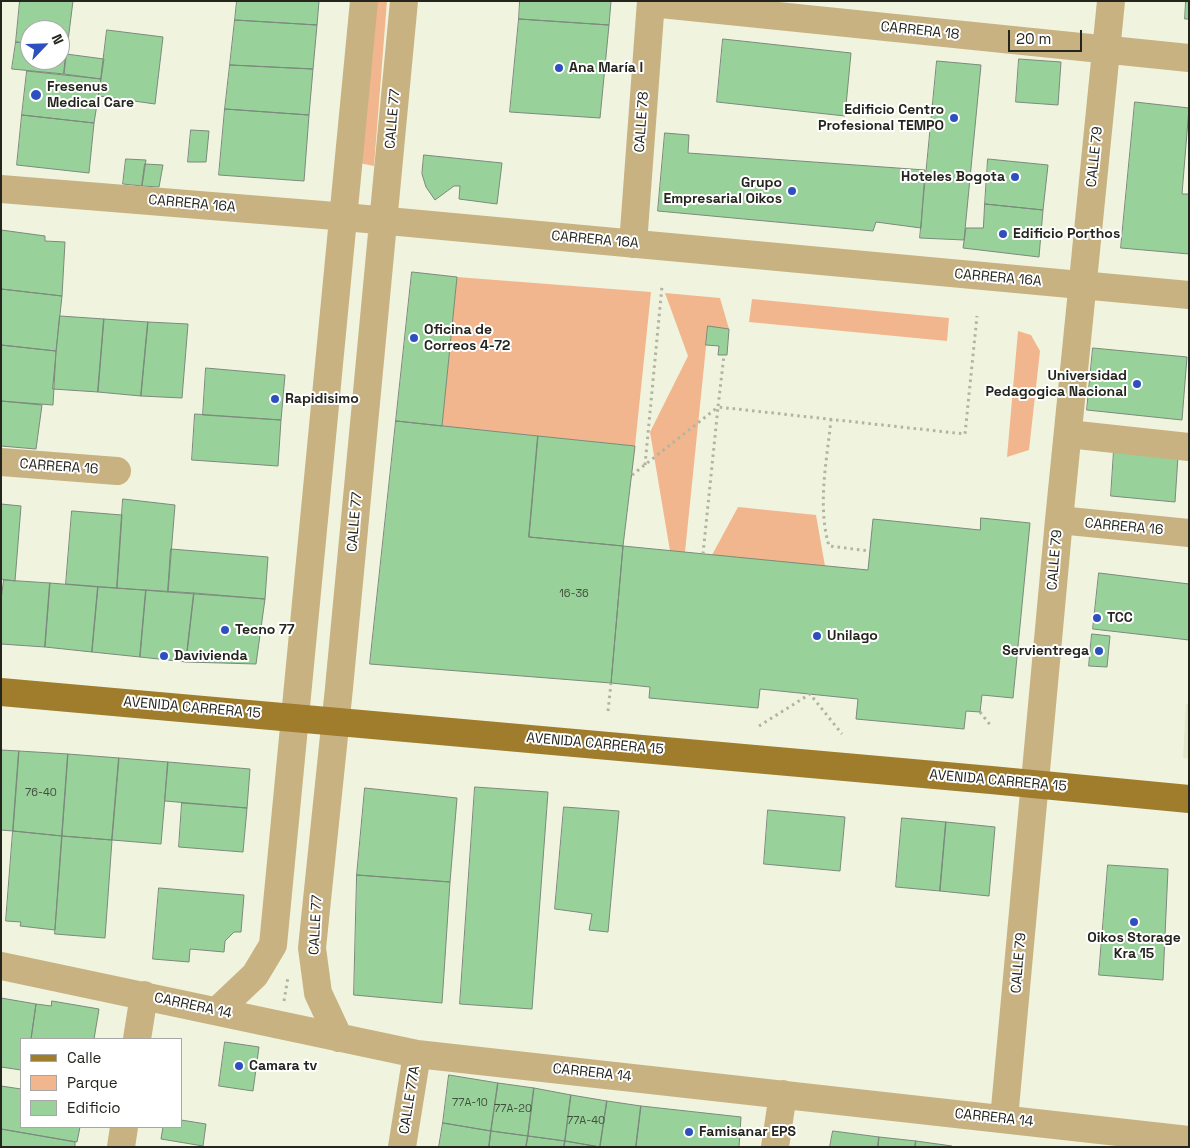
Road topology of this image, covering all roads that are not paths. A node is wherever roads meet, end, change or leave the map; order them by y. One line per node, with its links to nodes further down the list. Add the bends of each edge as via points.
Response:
1 (364, 1): 8 (street)
2 (404, 1): 9 (street, CALLE 77)
3 (1111, 1): 5 (street, CALLE 79)
4 (651, 2): 5 (street, CARRERA 18); 10 (street, CALLE 78)
5 (1106, 50): 6 (street, CARRERA 18); 11 (street, CALLE 79)
6 (1189, 58)
7 (1, 189): 8 (street, CARRERA 16A)
8 (344, 216): 9 (street, CARRERA 16A); 20 (street)
9 (383, 220): 10 (street, CARRERA 16A); 21 (street, CALLE 77)
10 (633, 244): 11 (street, CARRERA 16A)
11 (1082, 285): 12 (street, CARRERA 16A); 13 (street, CALLE 79)
12 (1189, 295)
13 (1068, 434): 14 (street); 17 (street, CALLE 79)
14 (1189, 447)
15 (1, 462): 16 (street, CARRERA 16)
16 (117, 471)
17 (1059, 520): 18 (street, CARRERA 16); 22 (street, CALLE 79)
18 (1189, 533)
19 (1, 692): 20 (main road, AVENIDA CARRERA 15)
20 (296, 718): 21 (main road, AVENIDA CARRERA 15); 26 (street, via 273,946 255,975)
21 (336, 720): 22 (main road, AVENIDA CARRERA 15); 28 (street, CALLE 77, via 312,948 318,993)
22 (1036, 784): 23 (main road, AVENIDA CARRERA 15); 31 (street, CALLE 79)
23 (1189, 799)
24 (1, 966): 25 (street, CARRERA 14)
25 (144, 995): 26 (street, CARRERA 14); 27 (street)
26 (216, 1011): 28 (street, CARRERA 14)
27 (137, 1038)
28 (339, 1038): 29 (street, CARRERA 14)
29 (417, 1054): 30 (street, CARRERA 14); 35 (street, CALLE 77A)
30 (783, 1094): 31 (street, CARRERA 14); 36 (street)
31 (1004, 1119): 33 (street, CARRERA 14)
32 (124, 1128): 34 (street)
33 (1189, 1140)
34 (121, 1147)
35 (402, 1147)
36 (775, 1147)

